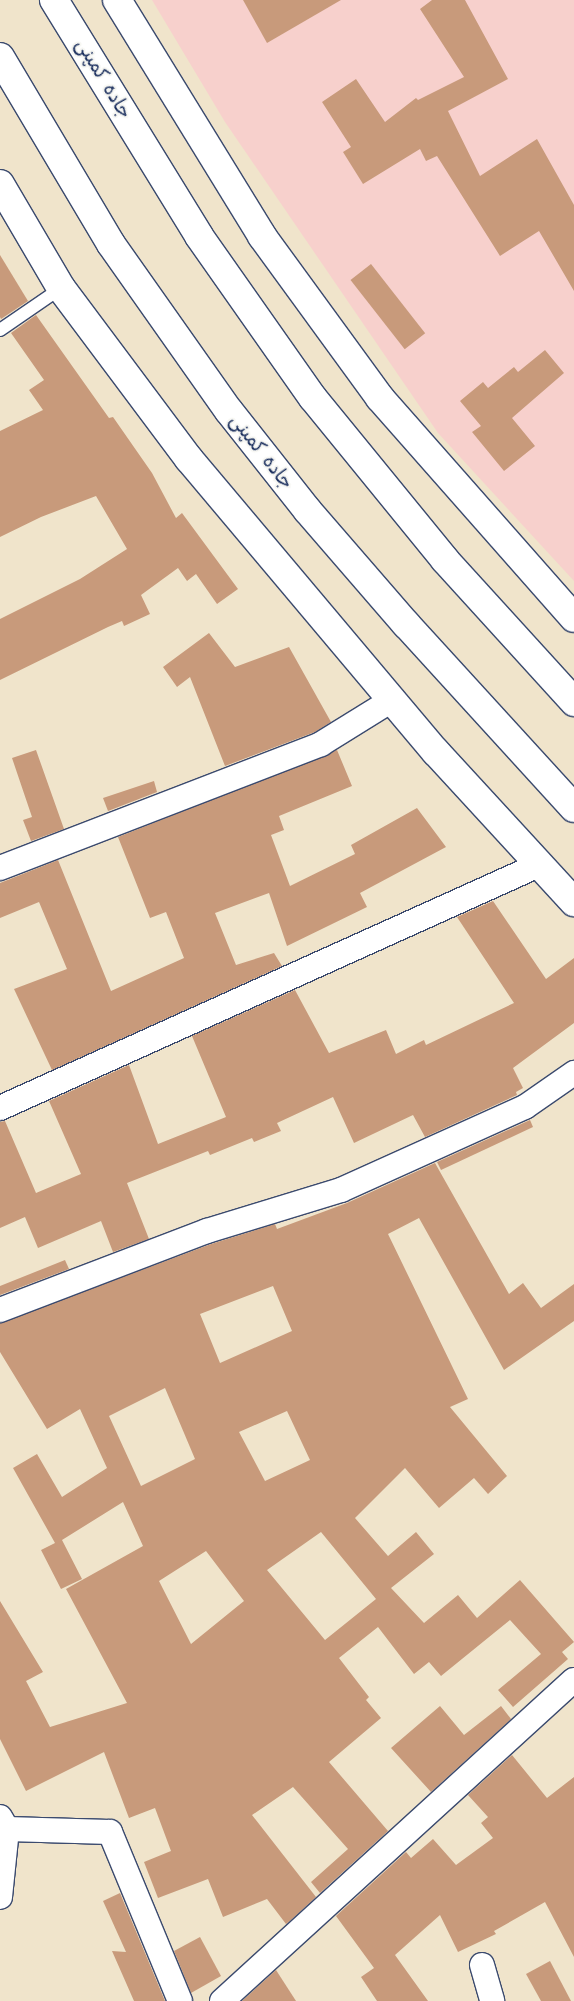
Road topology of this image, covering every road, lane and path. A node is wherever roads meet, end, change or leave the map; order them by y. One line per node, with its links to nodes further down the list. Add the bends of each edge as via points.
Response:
1 (54, 0): 9 (main road, جاده کمپنی, via 199,236 313,398 445,560)
2 (117, 0): 7 (main road, via 262,236 380,398)
3 (0, 57): 10 (main road, جاده کمپنی, via 111,244 229,411 308,511 393,609)
4 (0, 184): 5 (main road)
5 (61, 288): 6 (lane); 8 (main road, via 189,459)
6 (0, 330)
7 (574, 618)
8 (392, 700): 11 (main road); 12 (street, via 321,744)
9 (574, 702)
10 (574, 808)
11 (541, 864): 13 (main road); 15 (street)
12 (0, 868)
13 (574, 902)
14 (574, 1073): 16 (street, via 525,1107 349,1187 207,1231)
15 (0, 1108)
16 (0, 1310)
17 (574, 1680): 22 (street)
18 (3, 1823): 19 (street); 21 (street, via 110,1832)
19 (0, 1897)
20 (482, 1965): 23 (street)
21 (180, 2001)
22 (222, 2001)
23 (492, 2001)

